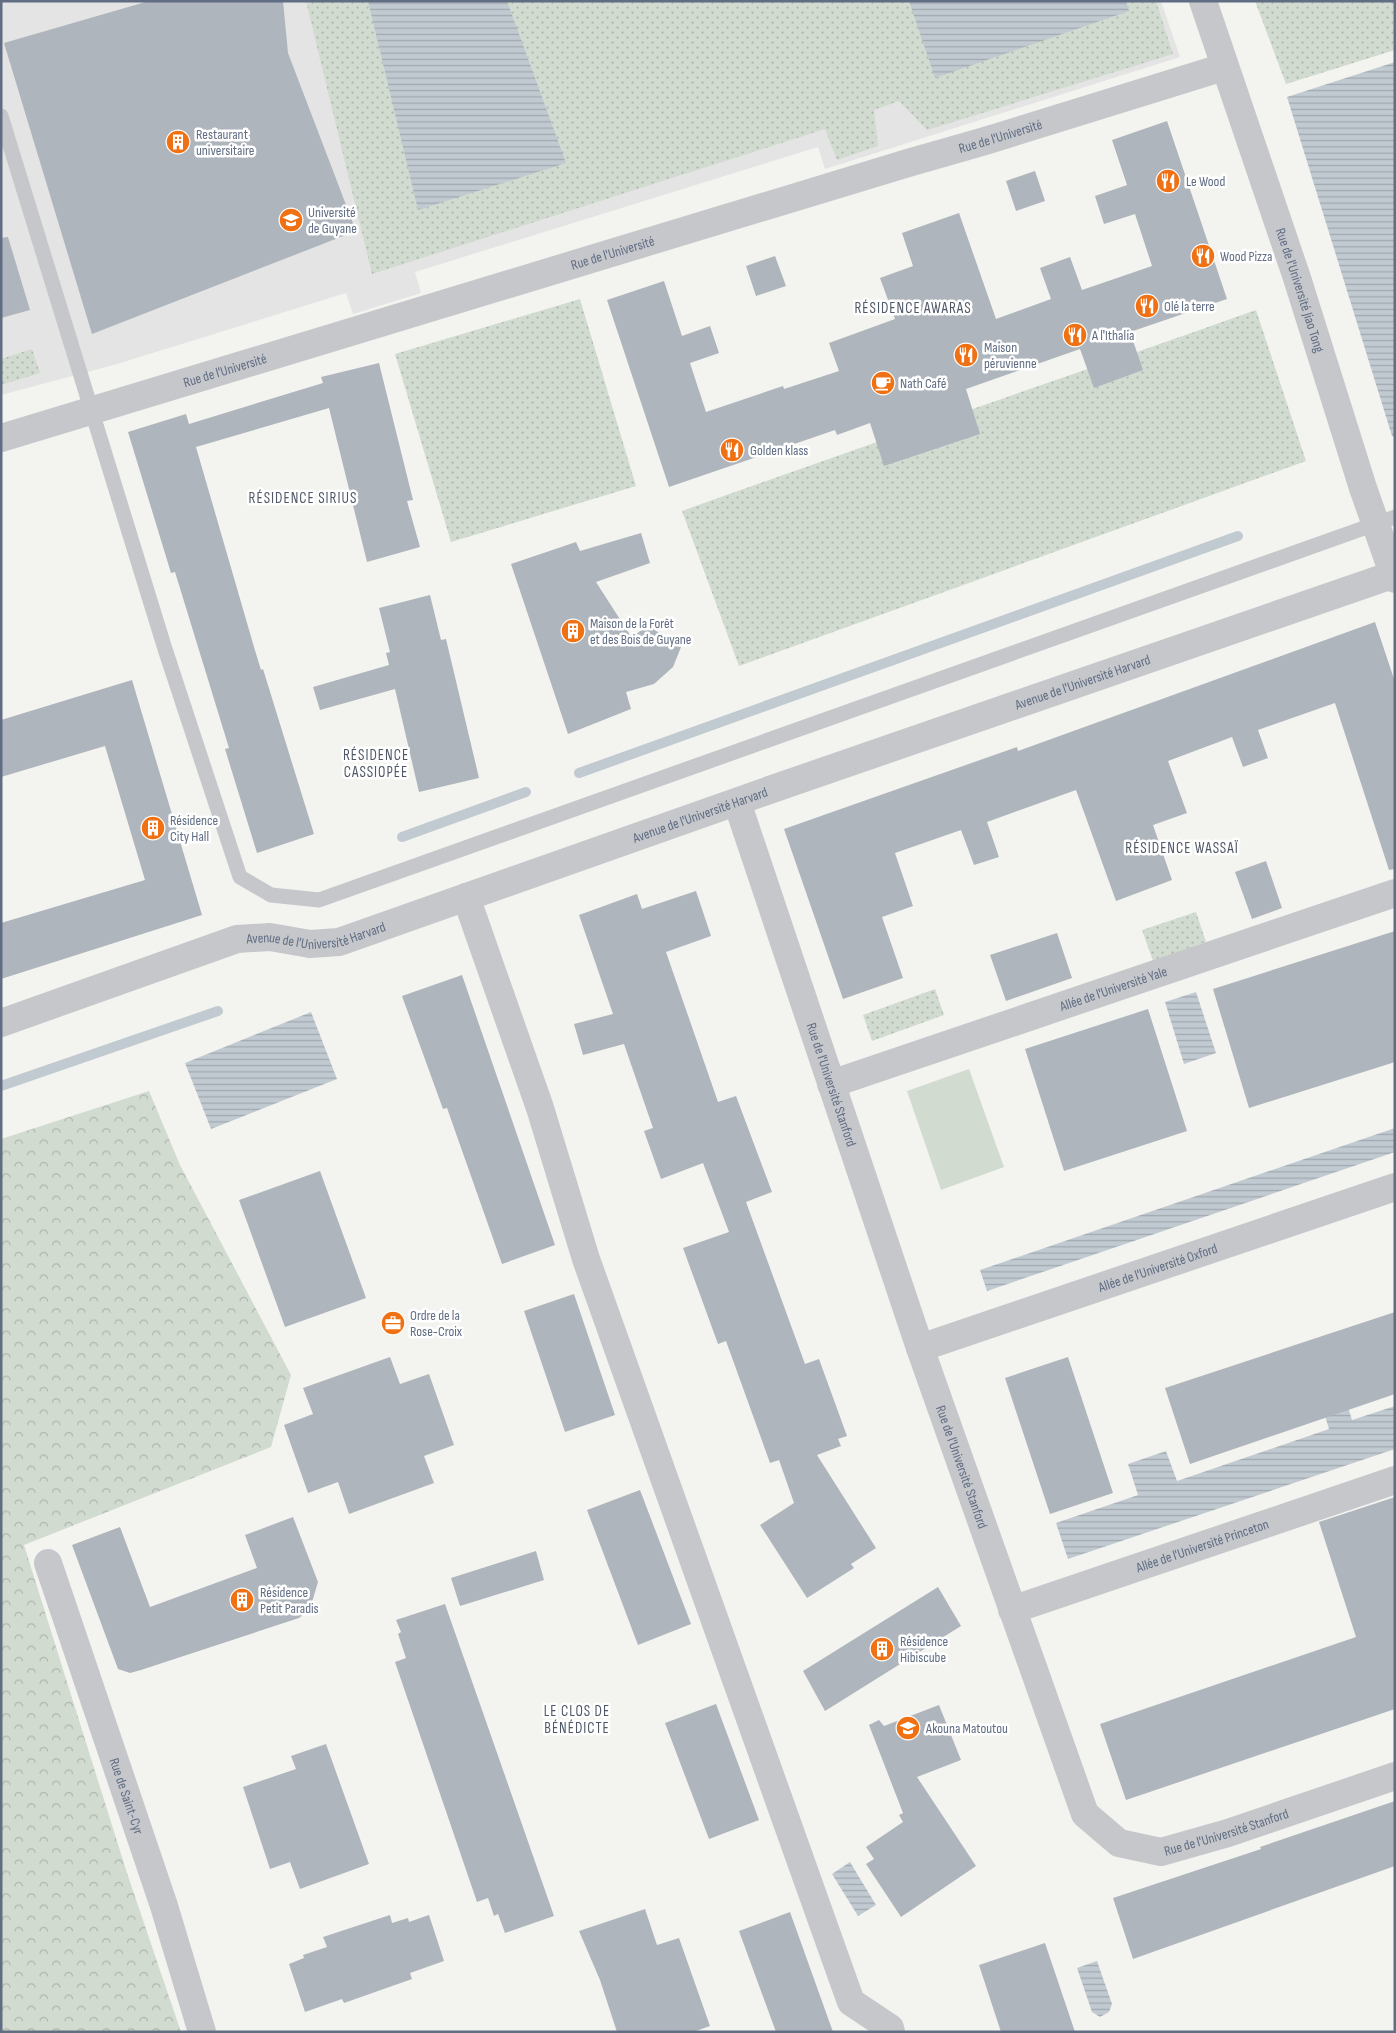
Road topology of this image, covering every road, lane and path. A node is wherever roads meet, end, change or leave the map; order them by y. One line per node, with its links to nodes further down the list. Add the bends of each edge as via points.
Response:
1 (1203, 1): 2 (street, Rue de l'Université Jiao Tong)
2 (1224, 67): 4 (street, Rue de l'Université); 6 (street, Rue de l'Université Jiao Tong)
3 (1, 116): 4 (lane)
4 (92, 411): 5 (street, Rue de l'Université); 6 (lane, via 240,877 270,895 319,900)
5 (1, 438)
6 (1385, 520): 7 (street, Rue de l'Université Jiao Tong)
7 (1394, 576): 8 (street, Avenue de l'Université Harvard)
8 (737, 802): 10 (street, Avenue de l'Université Harvard); 12 (street, Rue de l'Université Stanford)
9 (1395, 893): 12 (street, Allée de l'Université Yale)
10 (466, 897): 11 (street, Avenue de l'Université Harvard, via 339,942 310,944 270,937 237,939); 19 (street, via 540,1108 590,1269 851,2002)
11 (1, 1023)
12 (831, 1084): 14 (street, Rue de l'Université Stanford)
13 (1395, 1187): 14 (street, Allée de l'Université Oxford)
14 (920, 1348): 17 (street, Rue de l'Université Stanford)
15 (1395, 1480): 17 (street, Allée de l'Université Princeton)
16 (48, 1563): 20 (street, Rue de Saint-Cyr, via 164,1906)
17 (1012, 1610): 18 (street, Rue de l'Université Stanford, via 1085,1814 1119,1844 1161,1852 1228,1833)
18 (1395, 1776)
19 (890, 2030)
20 (202, 2032)

